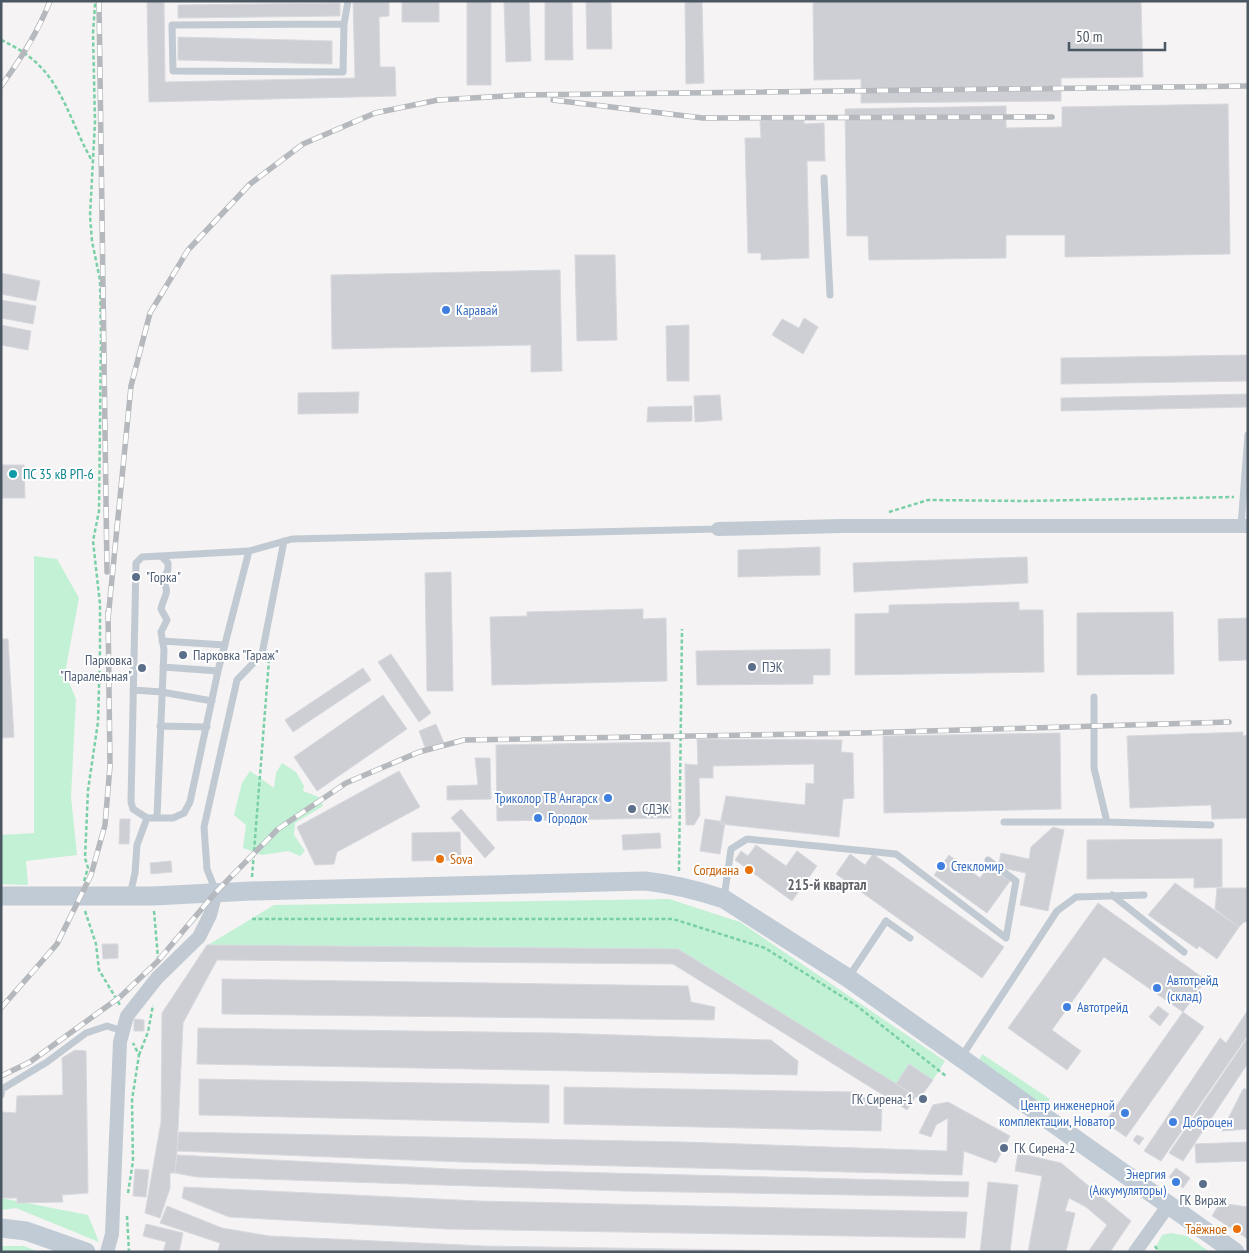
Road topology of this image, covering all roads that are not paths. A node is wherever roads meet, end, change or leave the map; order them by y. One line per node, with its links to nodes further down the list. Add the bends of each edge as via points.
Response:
1 (348, 1): 2 (lane)
2 (344, 24): 2 (lane, via 343,72 173,71 172,25)
3 (824, 178): 4 (lane)
4 (830, 295)
5 (1248, 435): 6 (lane)
6 (1244, 526): 7 (street)
7 (718, 529): 8 (lane)
8 (284, 541): 9 (lane); 27 (lane, via 262,654 237,680 204,828 207,869)
9 (249, 551): 10 (lane); 12 (lane)
10 (162, 558): 11 (lane, via 168,563 163,582 168,589 162,609 167,620 161,632); 15 (lane, via 142,557 136,563)
11 (162, 641): 12 (lane); 13 (lane)
12 (225, 644): 14 (lane)
13 (163, 666): 14 (lane); 16 (lane)
14 (218, 671): 18 (lane)
15 (133, 690): 16 (lane); 22 (lane, via 131,802 133,809)
16 (162, 692): 18 (lane); 19 (lane)
17 (1094, 697): 24 (lane, via 1094,768)
18 (212, 701): 20 (lane)
19 (160, 726): 20 (lane); 21 (lane)
20 (207, 727): 21 (lane, via 193,792 184,813 173,818)
21 (157, 817): 22 (lane)
22 (147, 818): 31 (lane, via 136,845)
23 (1004, 822): 24 (lane)
24 (1107, 822): 25 (lane)
25 (1211, 825)
26 (988, 860): 32 (lane, via 1016,881 1006,938 896,854 866,849 747,839 731,849)
27 (216, 892): 31 (street); 32 (street, via 645,880 679,885); 36 (street, via 210,916 199,937 158,978 127,1016)
28 (1112, 895): 29 (lane); 34 (lane); 37 (lane, via 1076,897 1057,911)
29 (1144, 895)
30 (1, 896): 31 (street)
31 (130, 896)
32 (724, 899): 35 (street)
33 (910, 938): 35 (lane, via 886,921)
34 (1184, 952)
35 (848, 978): 37 (street)
36 (123, 1031): 38 (lane, via 107,1026 86,1033 47,1062 2,1088); 42 (street, via 112,1234)
37 (960, 1058): 39 (street)
38 (1, 1095)
39 (1168, 1206): 43 (street); 44 (street)
40 (1, 1228): 41 (street, via 26,1231)
41 (86, 1252)
42 (107, 1252)
43 (1135, 1252)
44 (1235, 1252)

